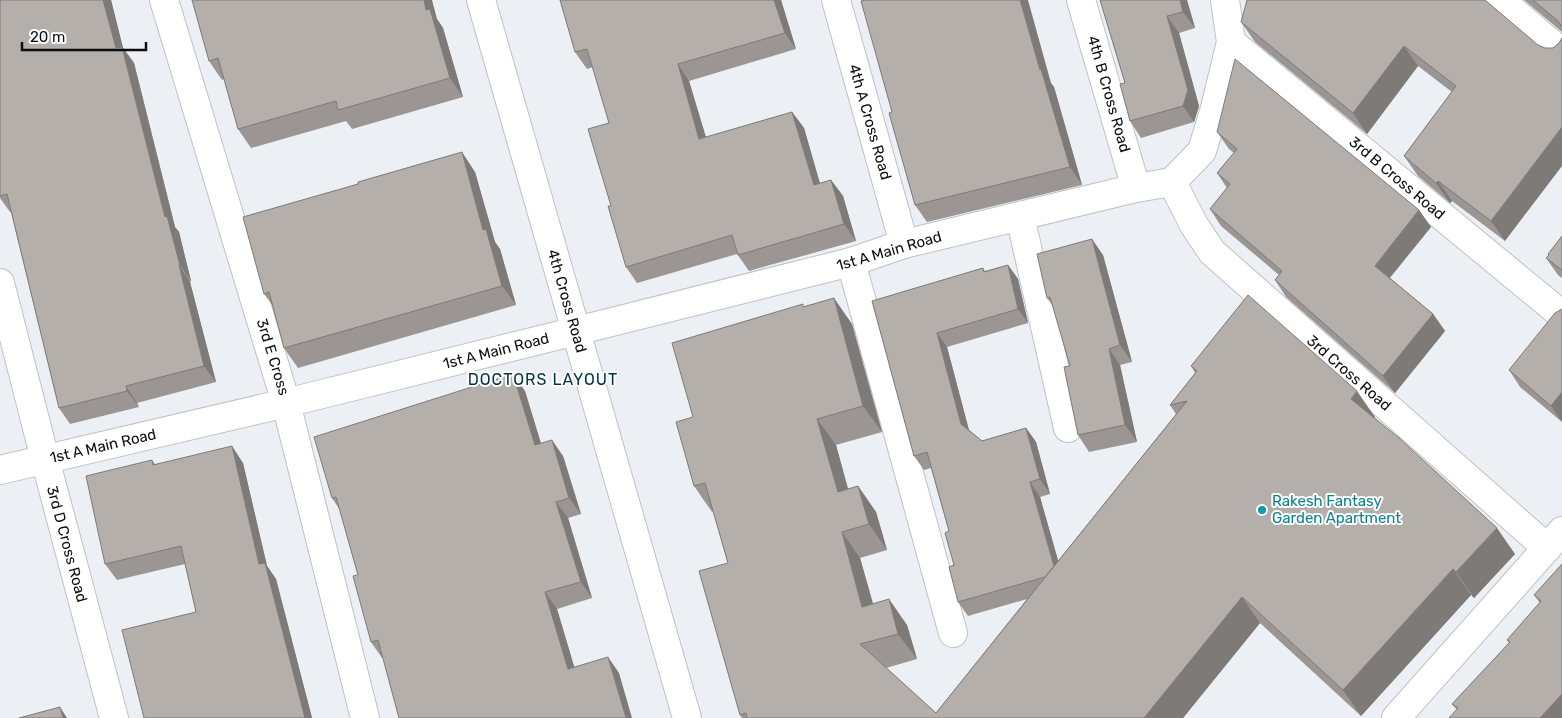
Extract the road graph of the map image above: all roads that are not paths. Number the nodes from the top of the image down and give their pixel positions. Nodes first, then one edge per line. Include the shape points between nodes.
1 (164, 0) edge
2 (481, 0) edge
3 (836, 0) edge
4 (1081, 0) edge
5 (1225, 0) edge
6 (1500, 0) edge
7 (1231, 42) junction
8 (1562, 53) edge
9 (1172, 182) junction
10 (1136, 188) junction
11 (1020, 216) junction
12 (904, 244) junction
13 (851, 262) junction
14 (0, 283) edge
15 (1562, 315) edge
16 (576, 331) junction
17 (286, 403) junction
18 (1068, 428) dead end
19 (45, 459) junction
20 (0, 470) edge
21 (1554, 539) edge
22 (953, 633) dead end
23 (114, 718) edge
24 (365, 718) edge
25 (687, 718) edge
26 (1396, 718) edge

1 - 17 street, 3rd E Cross
2 - 16 street, 4th Cross Road
3 - 12 street, 4th A Cross Road
4 - 10 street, 4th B Cross Road
5 - 7 street
6 - 8 street
7 - 9 street via 1202,151
7 - 15 street, 3rd B Cross Road
9 - 10 street, 1st A Main Road
9 - 21 street, 3rd Cross Road via 1212,252
10 - 11 street, 1st A Main Road
11 - 12 street, 1st A Main Road
11 - 18 street
12 - 13 street, 1st A Main Road
13 - 16 street, 1st A Main Road
13 - 22 street
14 - 19 street, 3rd D Cross Road
16 - 17 street, 1st A Main Road
16 - 25 street, 4th Cross Road
17 - 19 street, 1st A Main Road
17 - 24 street, 3rd E Cross
19 - 20 street, 1st A Main Road
19 - 23 street, 3rd D Cross Road
21 - 26 street, 3rd Cross Road

